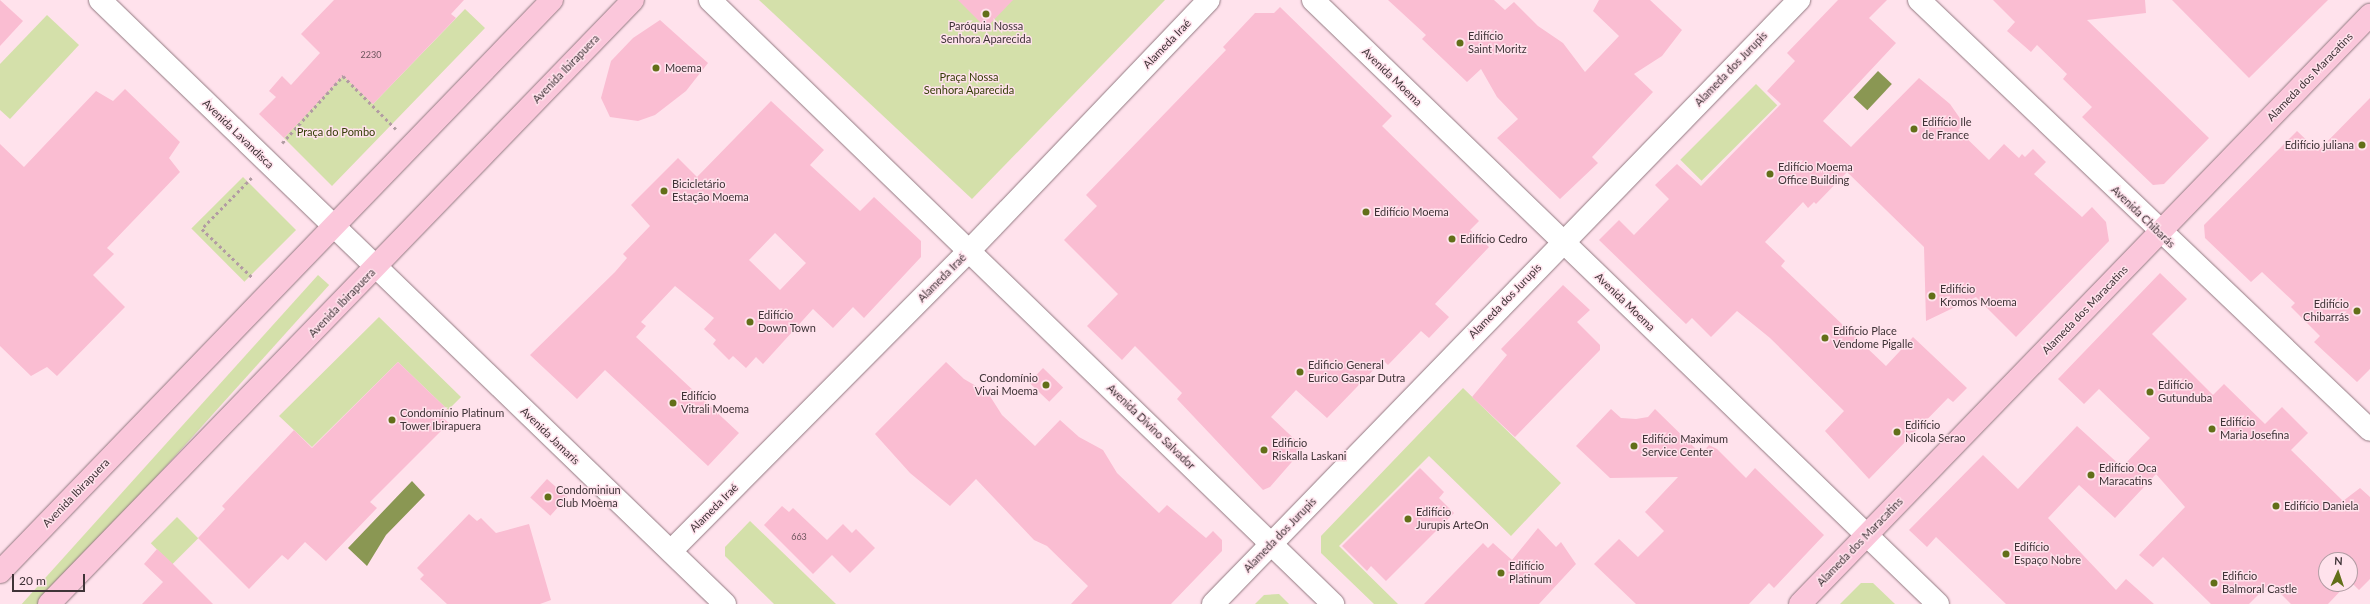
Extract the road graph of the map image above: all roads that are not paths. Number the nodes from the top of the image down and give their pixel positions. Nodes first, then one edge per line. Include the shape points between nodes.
1 (100, 0) edge
2 (552, 0) edge
3 (633, 0) edge
4 (710, 0) edge
5 (1209, 0) edge
6 (1313, 0) edge
7 (1799, 0) edge
8 (1919, 0) edge
9 (2370, 15) edge
10 (334, 227) junction
11 (2160, 232) junction
12 (1563, 242) junction
13 (969, 251) junction
14 (376, 268) junction
15 (2370, 430) edge
16 (1867, 536) junction
17 (1271, 544) junction
18 (670, 551) junction
19 (0, 572) edge
20 (49, 604) edge
21 (725, 604) edge
22 (1213, 604) edge
23 (1333, 604) edge
24 (1800, 604) edge
25 (1938, 604) edge

1 - 10 street, Avenida Lavandisca
2 - 10 main road, Avenida Ibirapuera
3 - 14 main road, Avenida Ibirapuera
4 - 13 street
5 - 13 street, Alameda Iraé
6 - 12 street, Avenida Moema
7 - 12 street, Alameda dos Jurupis
8 - 11 street, Avenida Chibarás
9 - 11 main road, Alameda dos Maracatins
10 - 14 street, Avenida Lavandisca
10 - 19 main road, Avenida Ibirapuera
11 - 15 street, Avenida Chibarás
11 - 16 main road, Alameda dos Maracatins
12 - 16 street, Avenida Moema
12 - 17 street, Alameda dos Jurupis
13 - 17 street, Avenida Divino Salvador
13 - 18 street, Alameda Iraé
14 - 18 street, Avenida Jamaris
14 - 20 main road, Avenida Ibirapuera
16 - 24 main road, Alameda dos Maracatins
16 - 25 street, Avenida Moema
17 - 22 street, Alameda dos Jurupis
17 - 23 street, Avenida Divino Salvador
18 - 21 street, Avenida Jamaris

